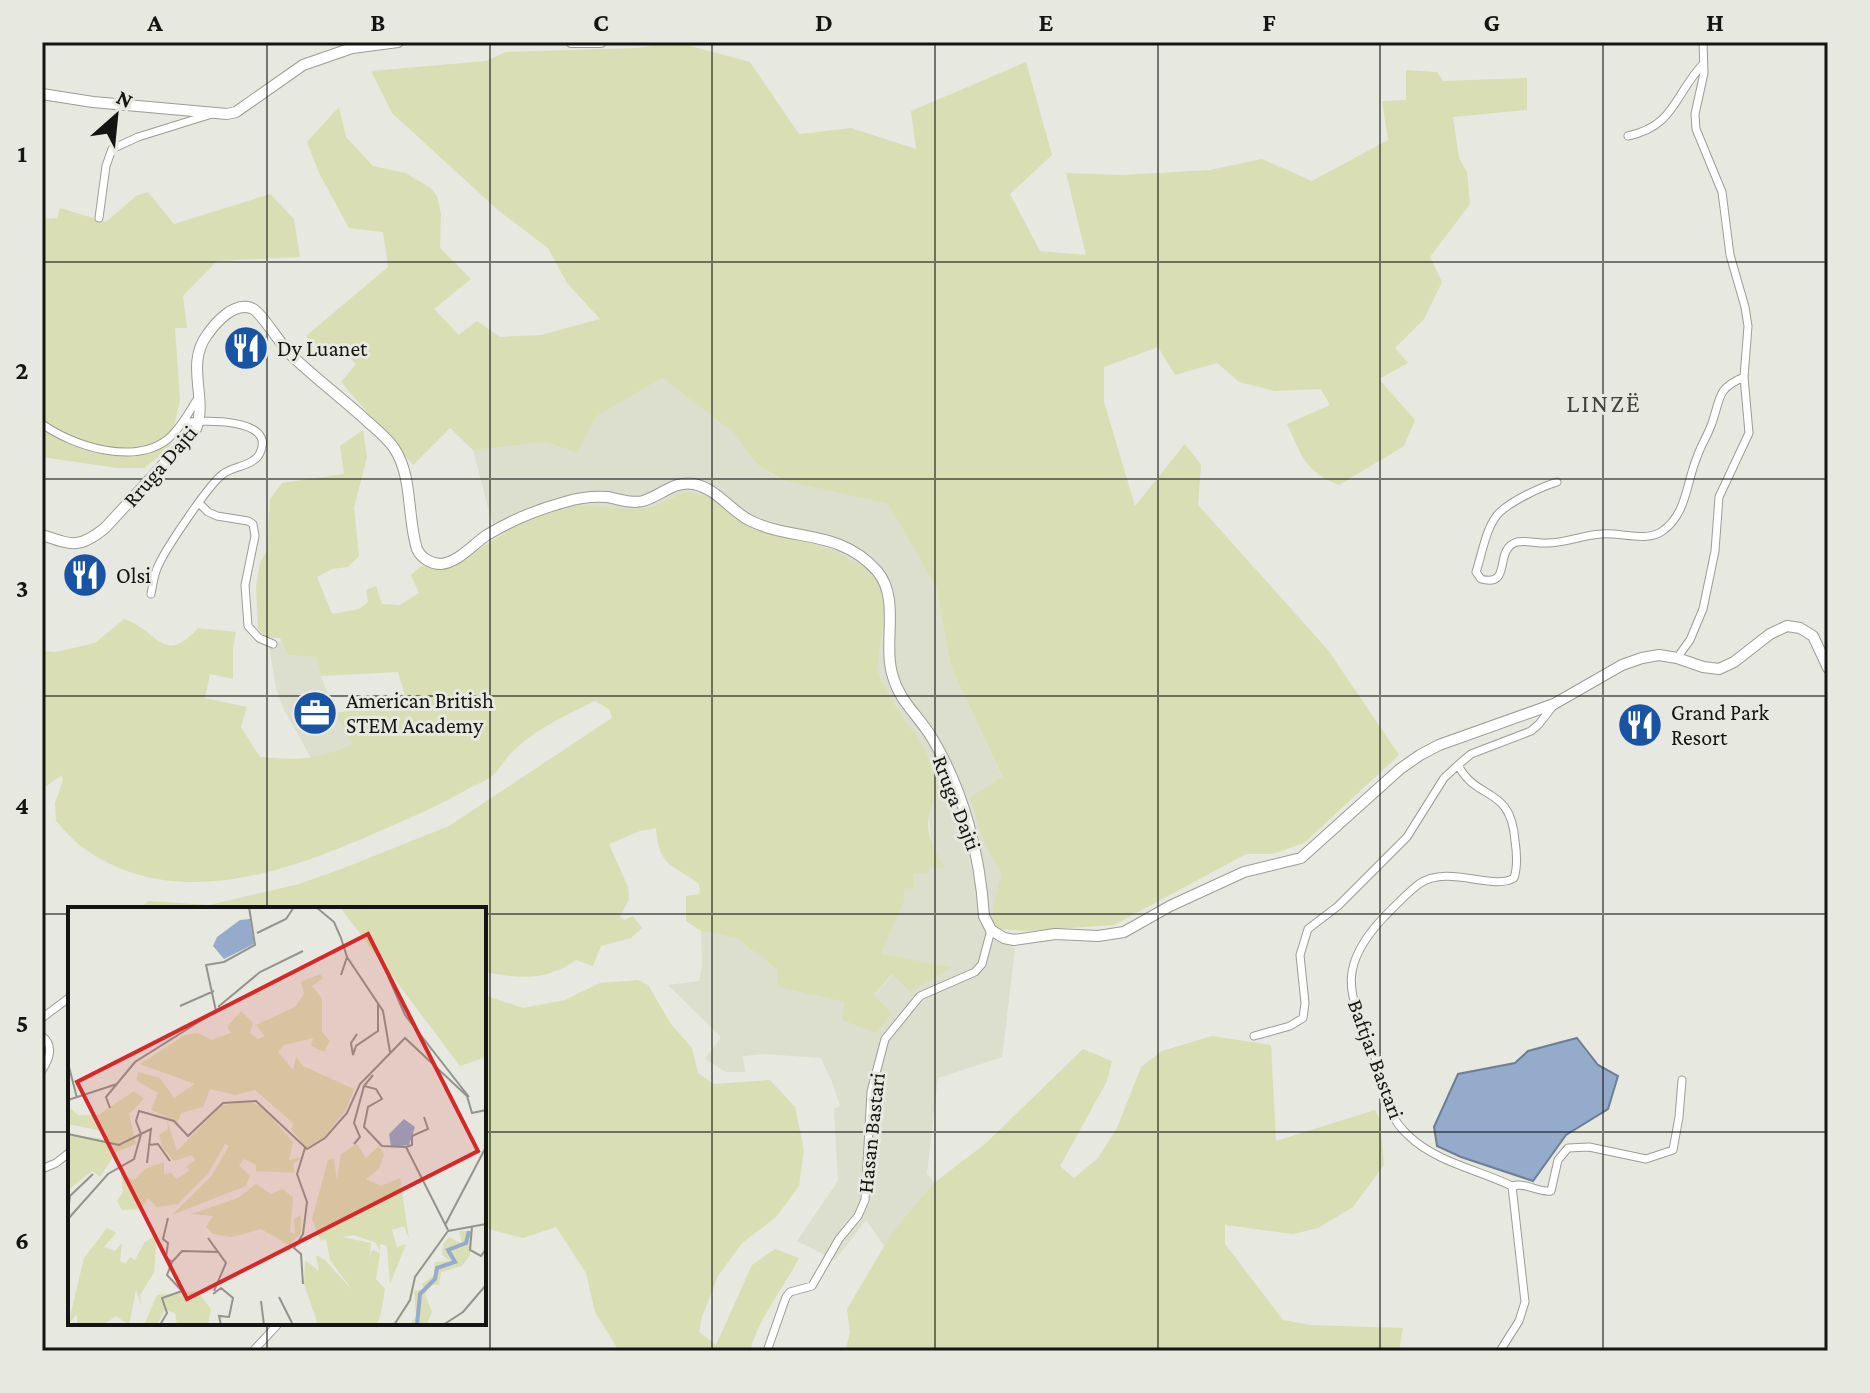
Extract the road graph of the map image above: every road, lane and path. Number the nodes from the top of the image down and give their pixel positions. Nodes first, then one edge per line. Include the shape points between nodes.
1 (398, 42) edge
2 (571, 42) edge
3 (601, 42) edge
4 (1703, 42) edge
5 (1703, 64) junction
6 (42, 94) edge
7 (214, 113) junction
8 (1628, 136) dead end
9 (99, 218) dead end
10 (1744, 377) junction
11 (199, 397) junction
12 (200, 420) junction
13 (183, 423) junction
14 (42, 424) edge
15 (1557, 482) dead end
16 (200, 504) junction
17 (42, 535) edge
18 (151, 594) dead end
19 (273, 644) dead end
20 (1677, 658) junction
21 (1828, 668) edge
22 (1554, 704) junction
23 (1458, 765) junction
24 (991, 930) junction
25 (68, 998) edge
26 (42, 1018) edge
27 (42, 1036) edge
28 (1254, 1036) dead end
29 (42, 1070) edge
30 (1682, 1080) dead end
31 (68, 1154) edge
32 (42, 1169) edge
33 (1512, 1186) junction
34 (277, 1325) edge
35 (253, 1351) edge
36 (767, 1351) edge
37 (1500, 1351) edge

1 - 7 main road via 318,59 281,78 236,112
2 - 3 main road
4 - 5 street
5 - 8 street via 1659,124
5 - 10 street via 1696,129 1722,192 1730,255 1745,307
6 - 7 main road
7 - 9 street via 112,149
10 - 15 street via 1724,388 1717,400 1672,524 1648,536 1604,533 1547,543 1518,541 1504,555 1498,578 1481,579 1476,572 1499,513
10 - 20 street via 1749,433 1719,497 1703,609
11 - 12 main road, Rruga Dajti
11 - 13 street
11 - 24 main road, Rruga Dajti via 195,365 207,335 232,311 255,309 292,356 394,448 403,468 417,549 437,564 507,525 564,502 593,496 642,502 673,486 690,484 707,489 751,521 819,536 866,561 887,588 888,655 900,697 931,737 963,805
12 - 13 street
12 - 16 street via 247,425 261,447 253,461 222,474
12 - 17 main road, Rruga Dajti via 91,540 72,544
13 - 14 street via 146,451 121,452 86,445
16 - 18 street via 158,564
16 - 19 street via 208,512 253,524 245,585 248,626
20 - 21 main road via 1719,669 1787,626 1813,636
20 - 22 main road via 1659,655 1622,665
22 - 23 street via 1531,731 1471,754
22 - 24 main road via 1420,755 1301,858 1244,872 1124,932 1014,940
23 - 28 street via 1407,837 1308,929 1300,955 1303,1018
23 - 33 street, Baftjar Bastari via 1463,776 1510,812 1517,860 1514,878 1504,882 1446,876 1420,883 1360,945 1351,985 1393,1121 1425,1149
24 - 36 street, Hasan Bastari via 975,972 920,996 885,1039 871,1092 862,1210 812,1286 786,1297
25 - 26 street
27 - 29 street via 50,1051
30 - 33 street via 1670,1152 1646,1159 1574,1147 1561,1154 1551,1191
31 - 32 street
33 - 37 street via 1525,1302
34 - 35 street

